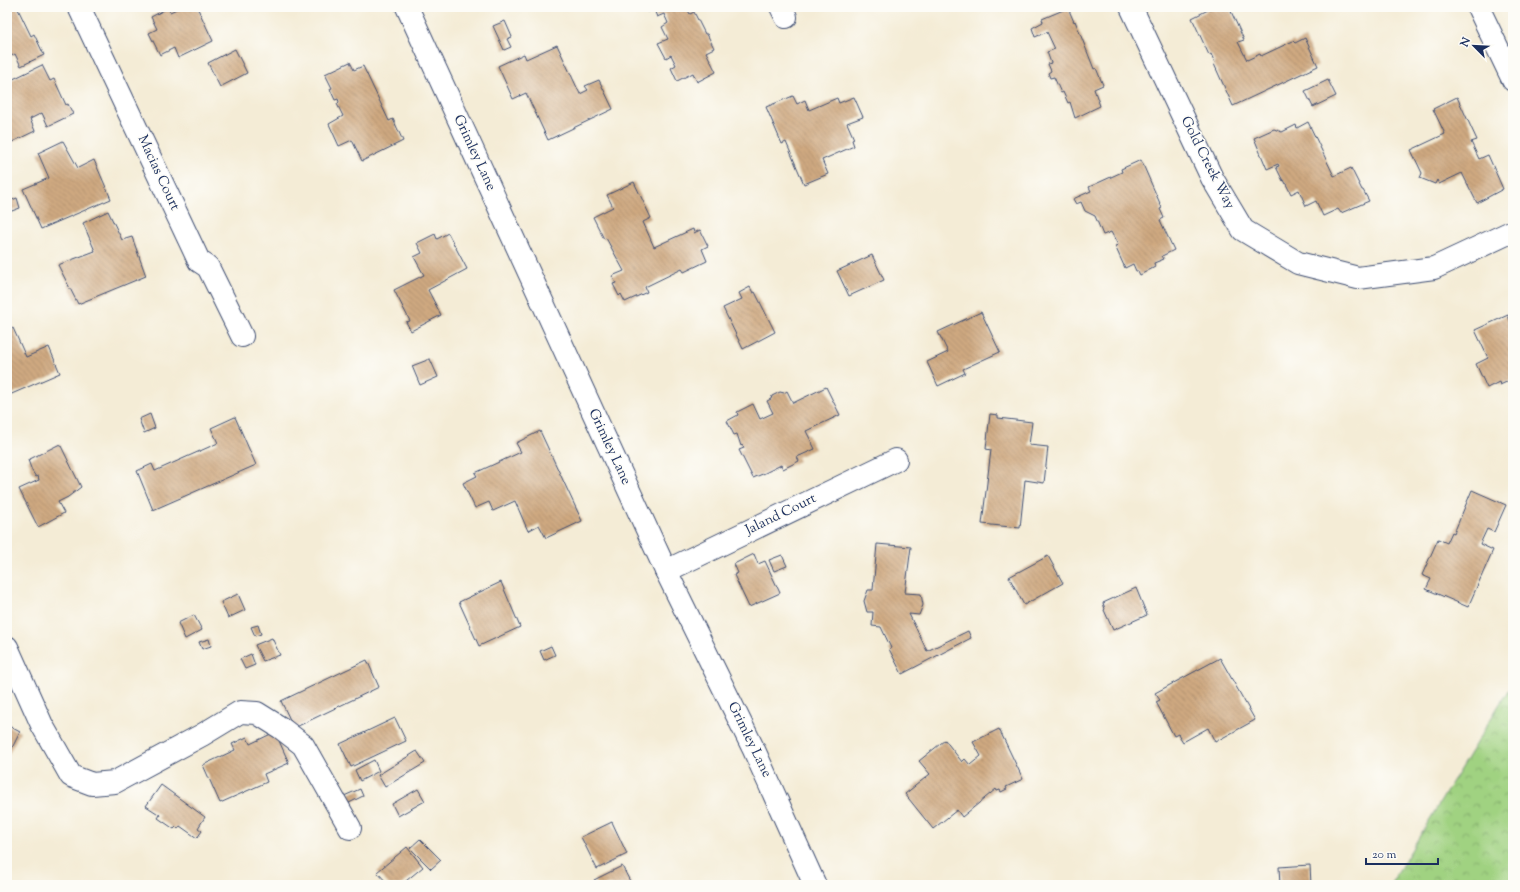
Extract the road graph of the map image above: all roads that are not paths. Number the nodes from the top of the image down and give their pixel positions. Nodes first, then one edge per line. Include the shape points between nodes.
1 (79, 7) edge
2 (407, 7) edge
3 (1131, 7) edge
4 (1478, 7) edge
5 (1513, 80) edge
6 (1513, 231) edge
7 (242, 336) dead end
8 (896, 460) dead end
9 (666, 571) junction
10 (7, 647) edge
11 (350, 828) dead end
12 (815, 885) edge

1 - 7 street, Macias Court via 199,261 208,267
2 - 9 street, Grimley Lane
3 - 6 street, Gold Creek Way via 1212,178 1243,230 1298,263 1358,278 1434,268
4 - 5 street
8 - 9 street, Jaland Court
9 - 12 street, Grimley Lane via 754,750
10 - 11 street via 42,725 71,776 92,784 115,782 240,712 257,713 303,745

